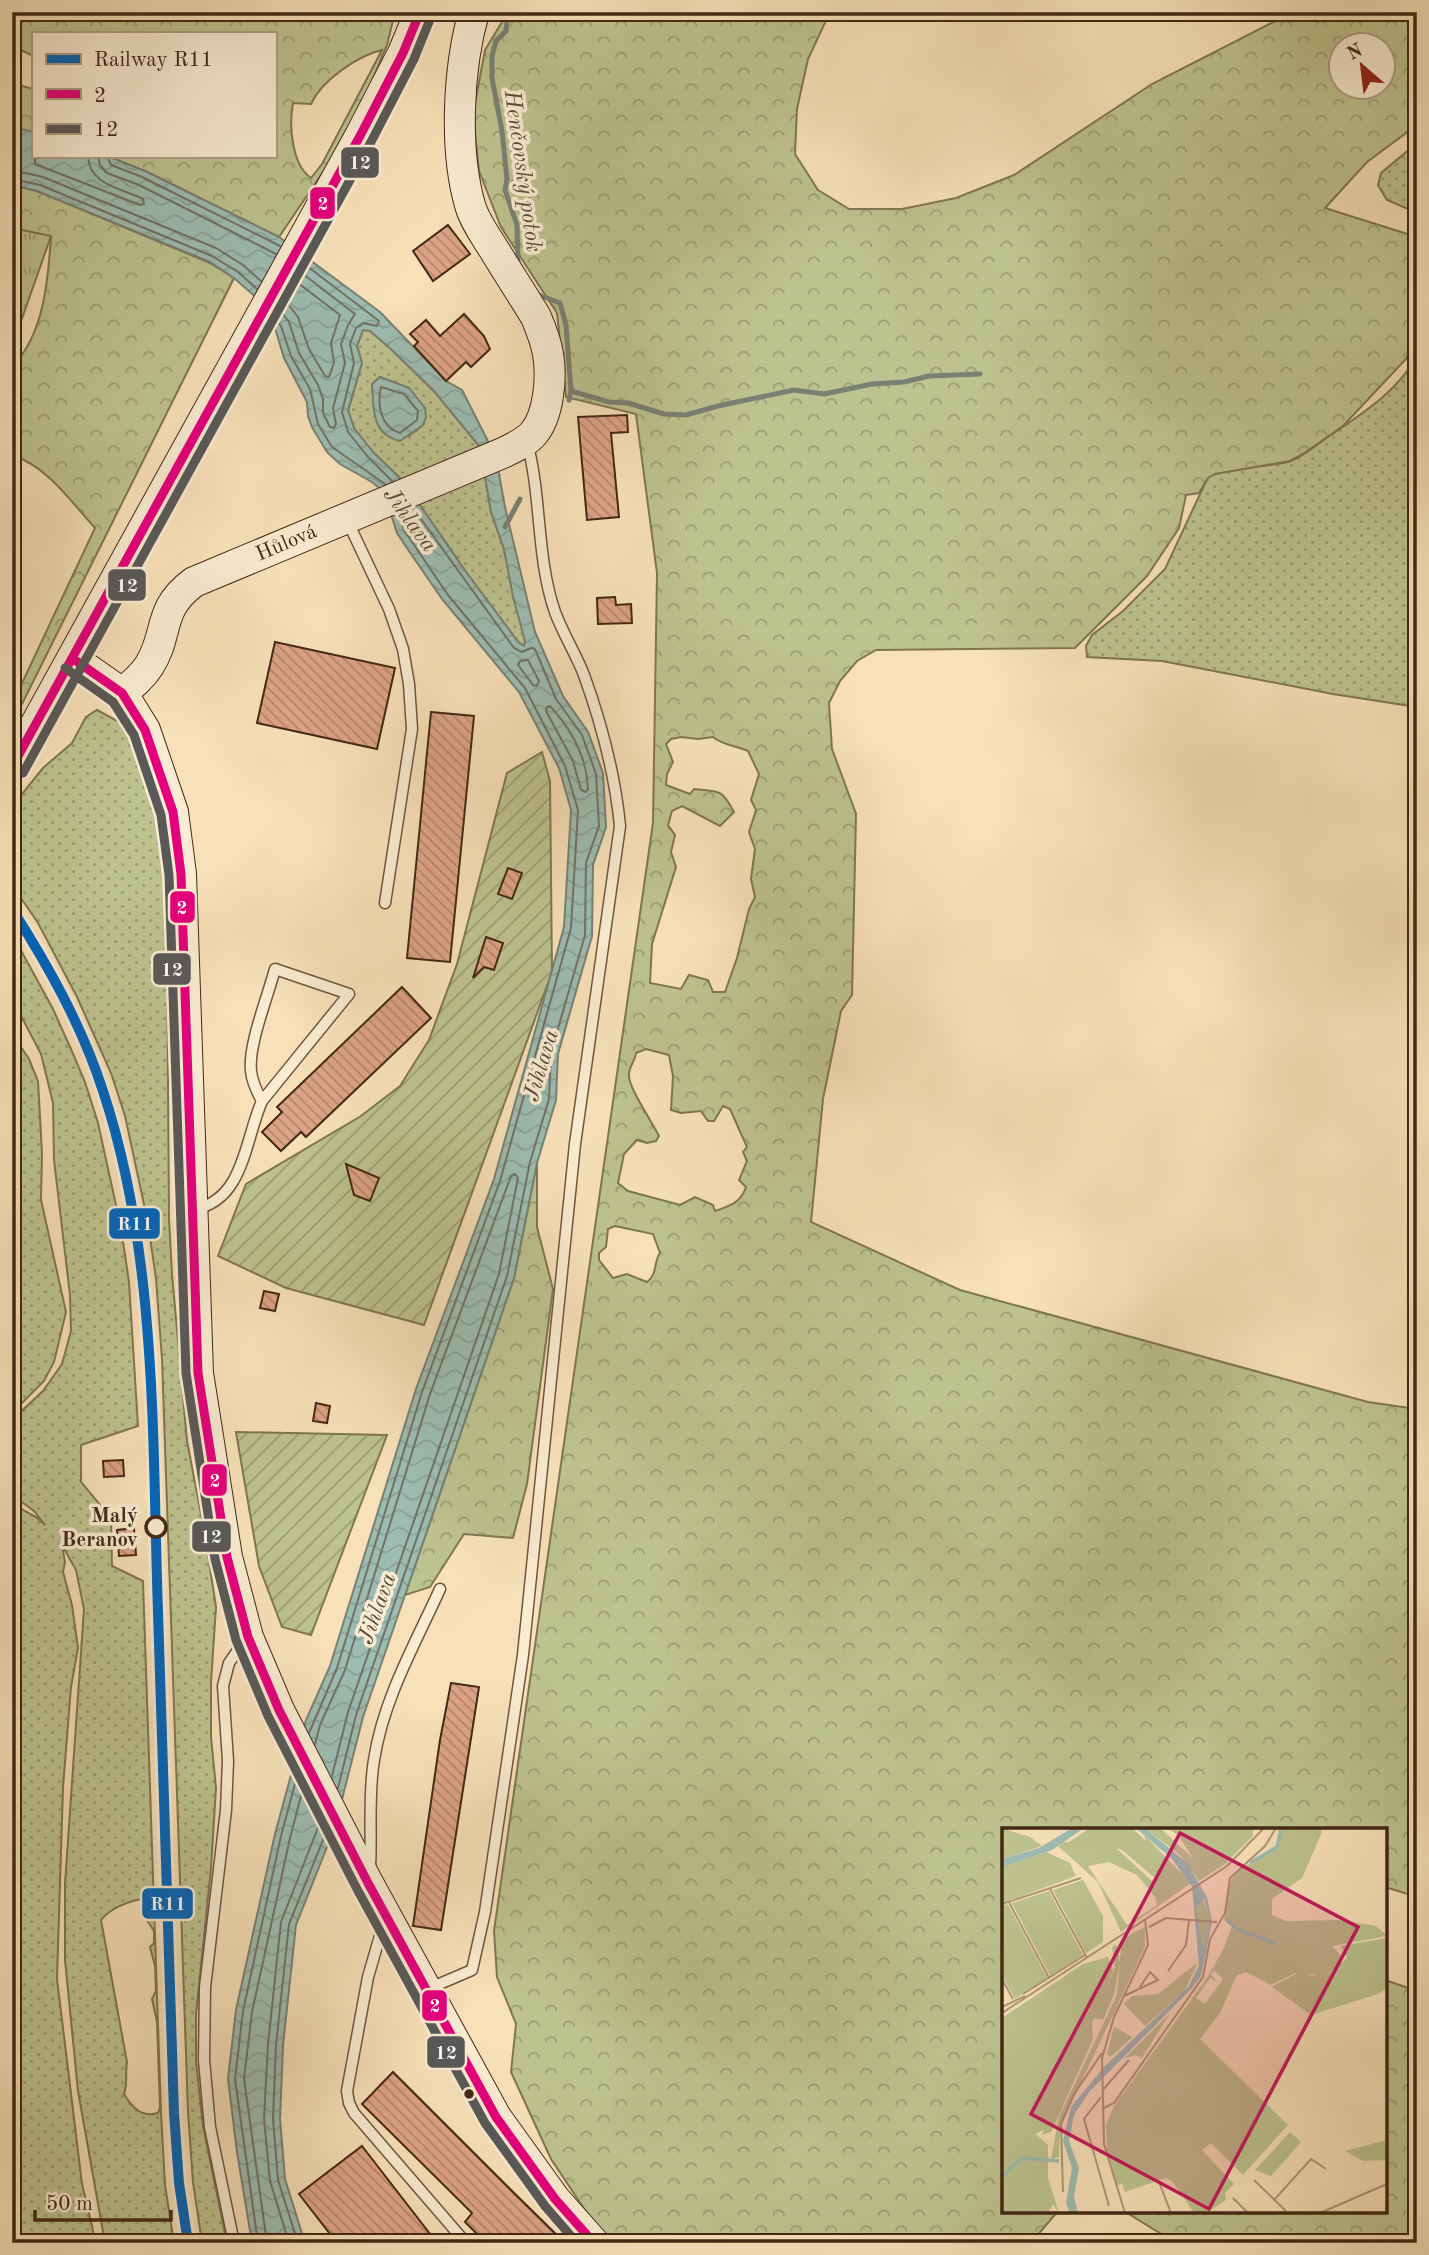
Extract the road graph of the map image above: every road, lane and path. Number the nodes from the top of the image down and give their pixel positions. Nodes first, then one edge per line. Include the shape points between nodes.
1 (420, 12) edge
2 (474, 12) edge
3 (516, 446) junction
4 (359, 513) junction
5 (72, 657) junction
6 (122, 693) junction
7 (12, 767) edge
8 (385, 903) dead end
9 (262, 1101) junction
10 (194, 1209) junction
11 (439, 1589) dead end
12 (248, 1637) junction
13 (368, 1883) junction
14 (386, 1916) junction
15 (428, 1989) junction
16 (234, 2243) edge
17 (466, 2243) edge
18 (594, 2243) edge

1 - 5 street via 403,53 312,223
2 - 3 street via 461,87 462,149 470,207 536,317 549,355 541,421
3 - 4 street, Hůlová
3 - 15 lane via 534,470 544,564 555,612 583,673 607,744 620,826 575,1144 523,1655 485,1912 472,1970
4 - 6 street, Hůlová via 194,582 179,593 149,667
4 - 8 lane via 403,649 409,684 412,729
5 - 6 street
5 - 7 street
6 - 10 street via 145,730 173,812 181,874
9 - 9 lane via 271,1091 349,994 275,969 250,1069
9 - 10 lane via 239,1172 227,1193
10 - 12 street via 198,1373 228,1557
11 - 13 lane via 392,1694 379,1737 373,1762
12 - 13 street via 279,1710
12 - 16 lane via 229,1663 223,1686 226,1810 205,1986 204,2060 210,2127
13 - 14 street
14 - 15 street
14 - 17 lane via 357,2031 349,2103
15 - 18 street via 496,2117 555,2199

